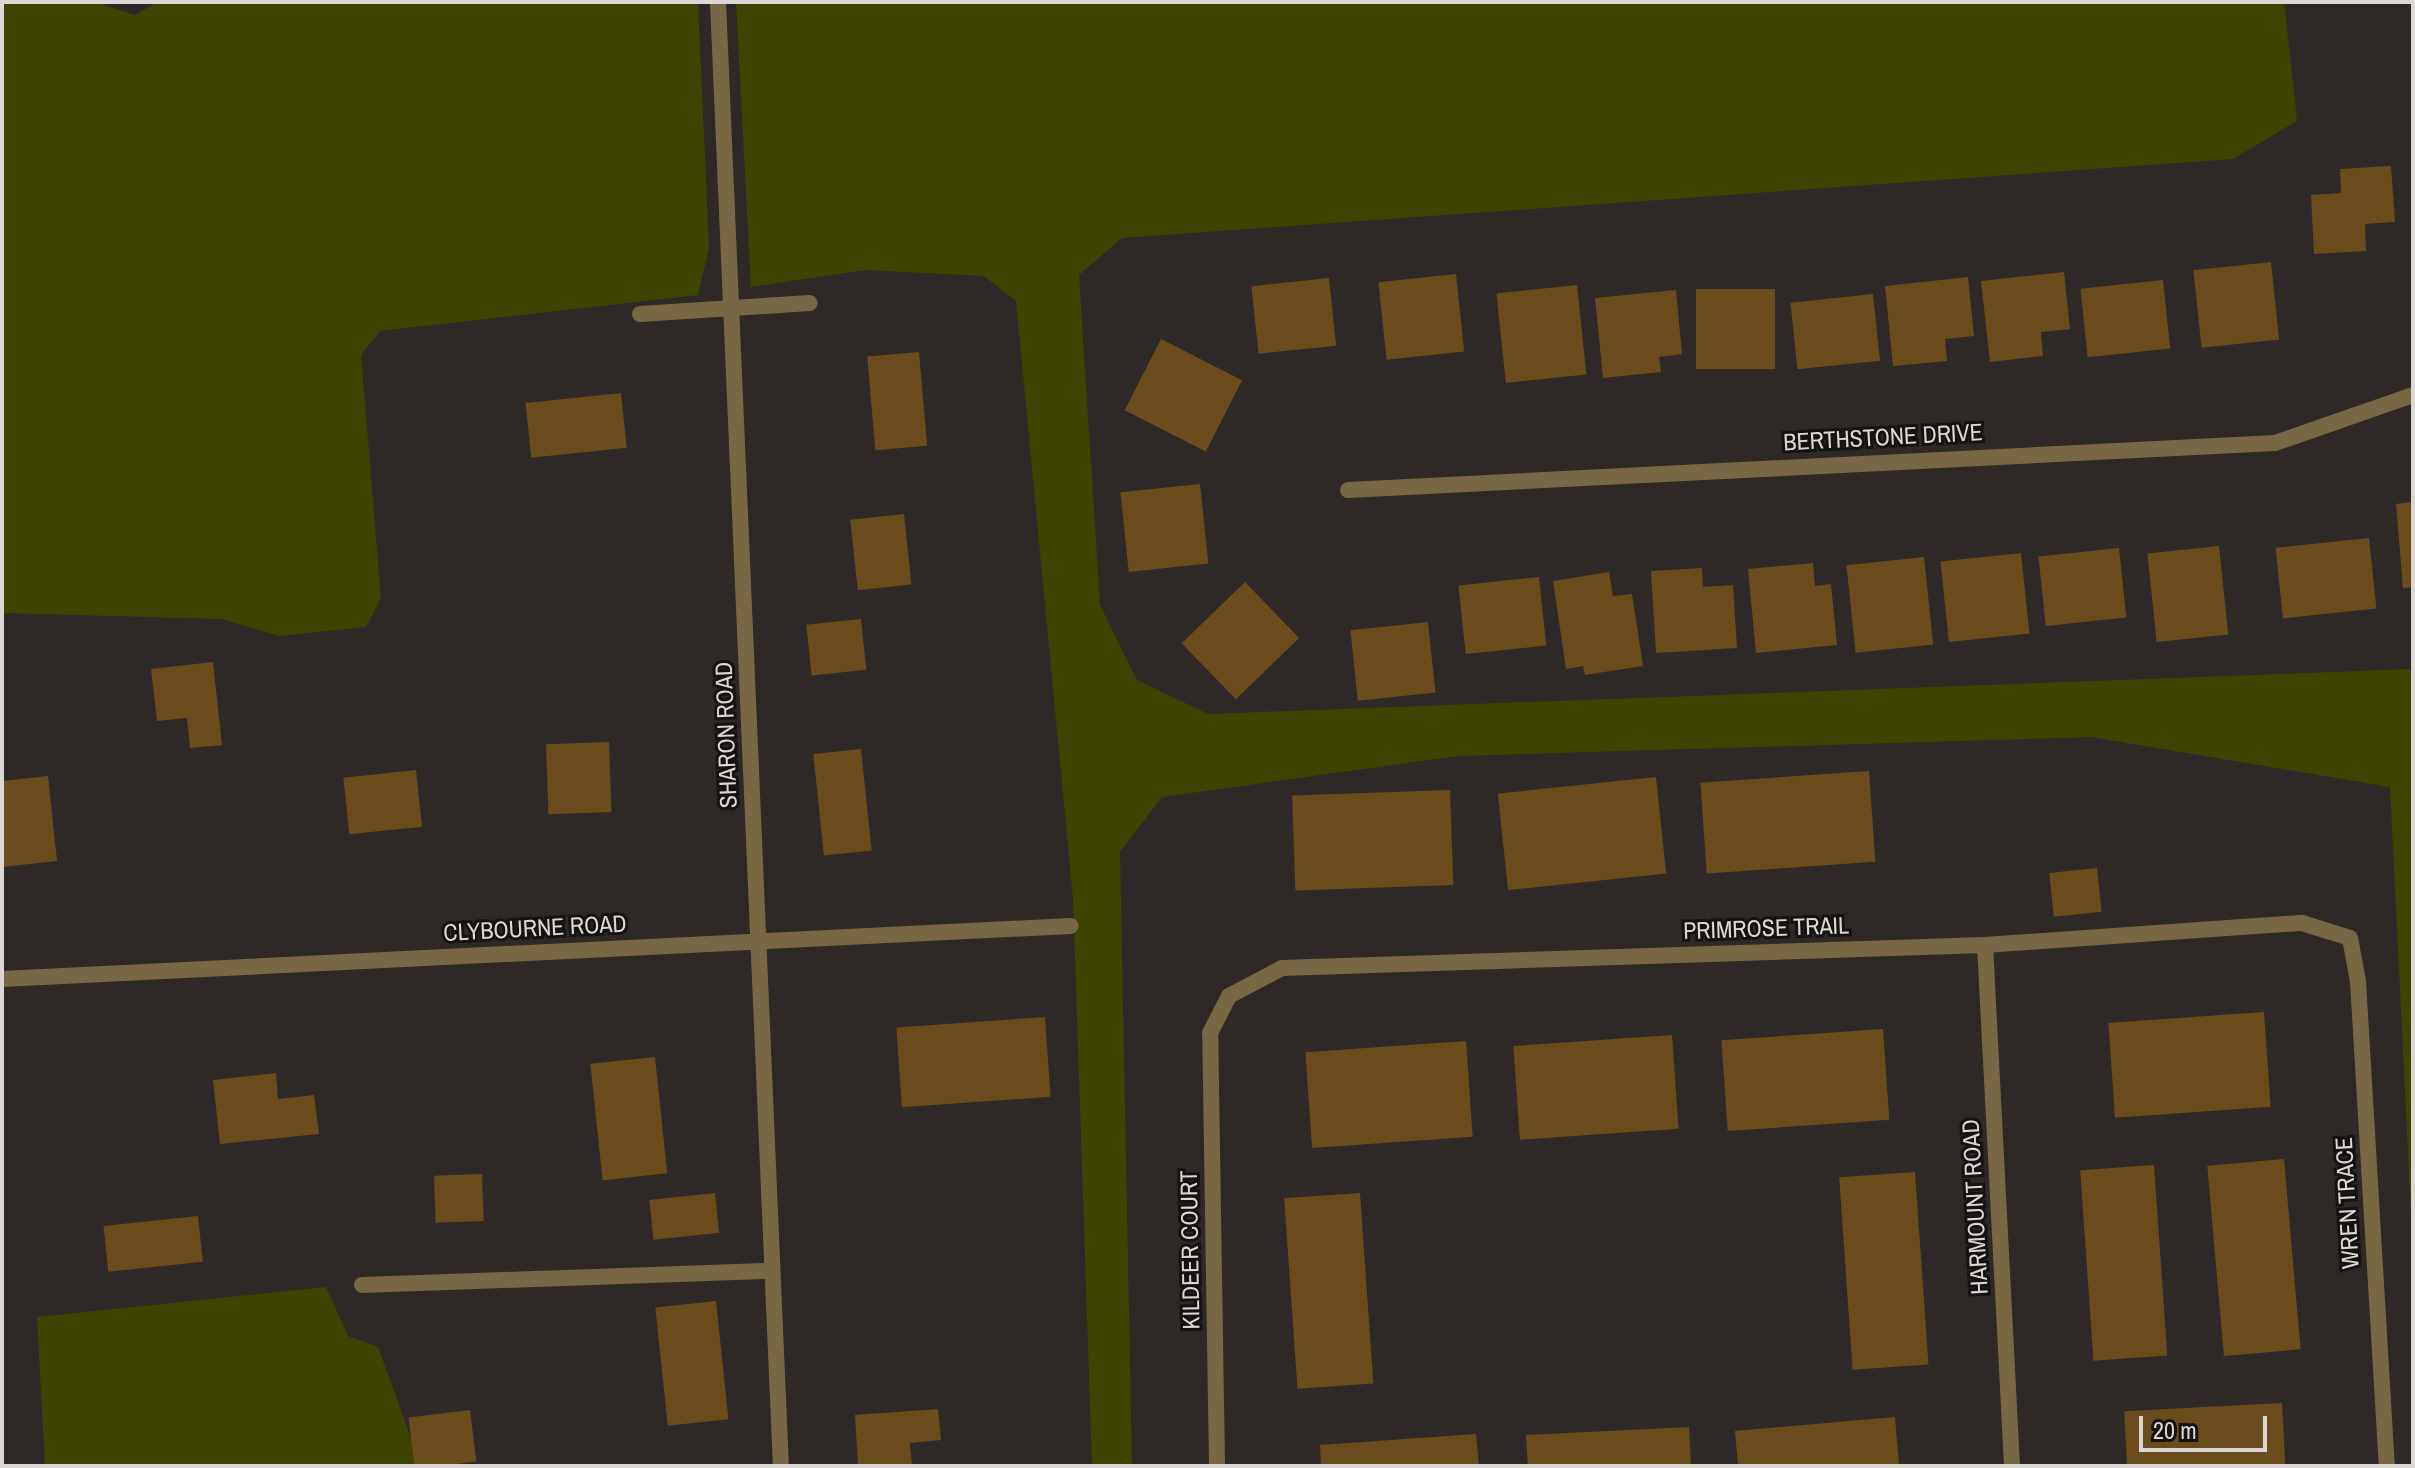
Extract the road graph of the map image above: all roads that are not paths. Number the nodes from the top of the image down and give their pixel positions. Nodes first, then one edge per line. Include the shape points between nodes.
1 (718, 2) edge
2 (810, 303) dead end
3 (733, 308) junction
4 (640, 314) dead end
5 (2413, 395) edge
6 (1348, 490) dead end
7 (1071, 926) dead end
8 (2350, 938) joint
9 (759, 941) junction
10 (1985, 945) junction
11 (2, 979) edge
12 (1210, 1033) joint
13 (771, 1271) junction
14 (362, 1285) dead end
15 (781, 1466) edge
16 (1217, 1466) edge
17 (2012, 1466) edge
18 (2387, 1466) edge

1 - 3 street, SHARON ROAD
2 - 3 street
3 - 4 street
3 - 9 street, SHARON ROAD
5 - 6 street, BERTHSTONE DRIVE via 2275,443
7 - 9 street, CLYBOURNE ROAD
8 - 10 street, PRIMROSE TRAIL via 2302,923
8 - 18 street, WREN TRACE
9 - 11 street, CLYBOURNE ROAD
9 - 13 street, SHARON ROAD
10 - 12 street, PRIMROSE TRAIL via 1282,968 1229,996
10 - 17 street, HARMOUNT ROAD
12 - 16 street, KILDEER COURT
13 - 14 street
13 - 15 street, SHARON ROAD

